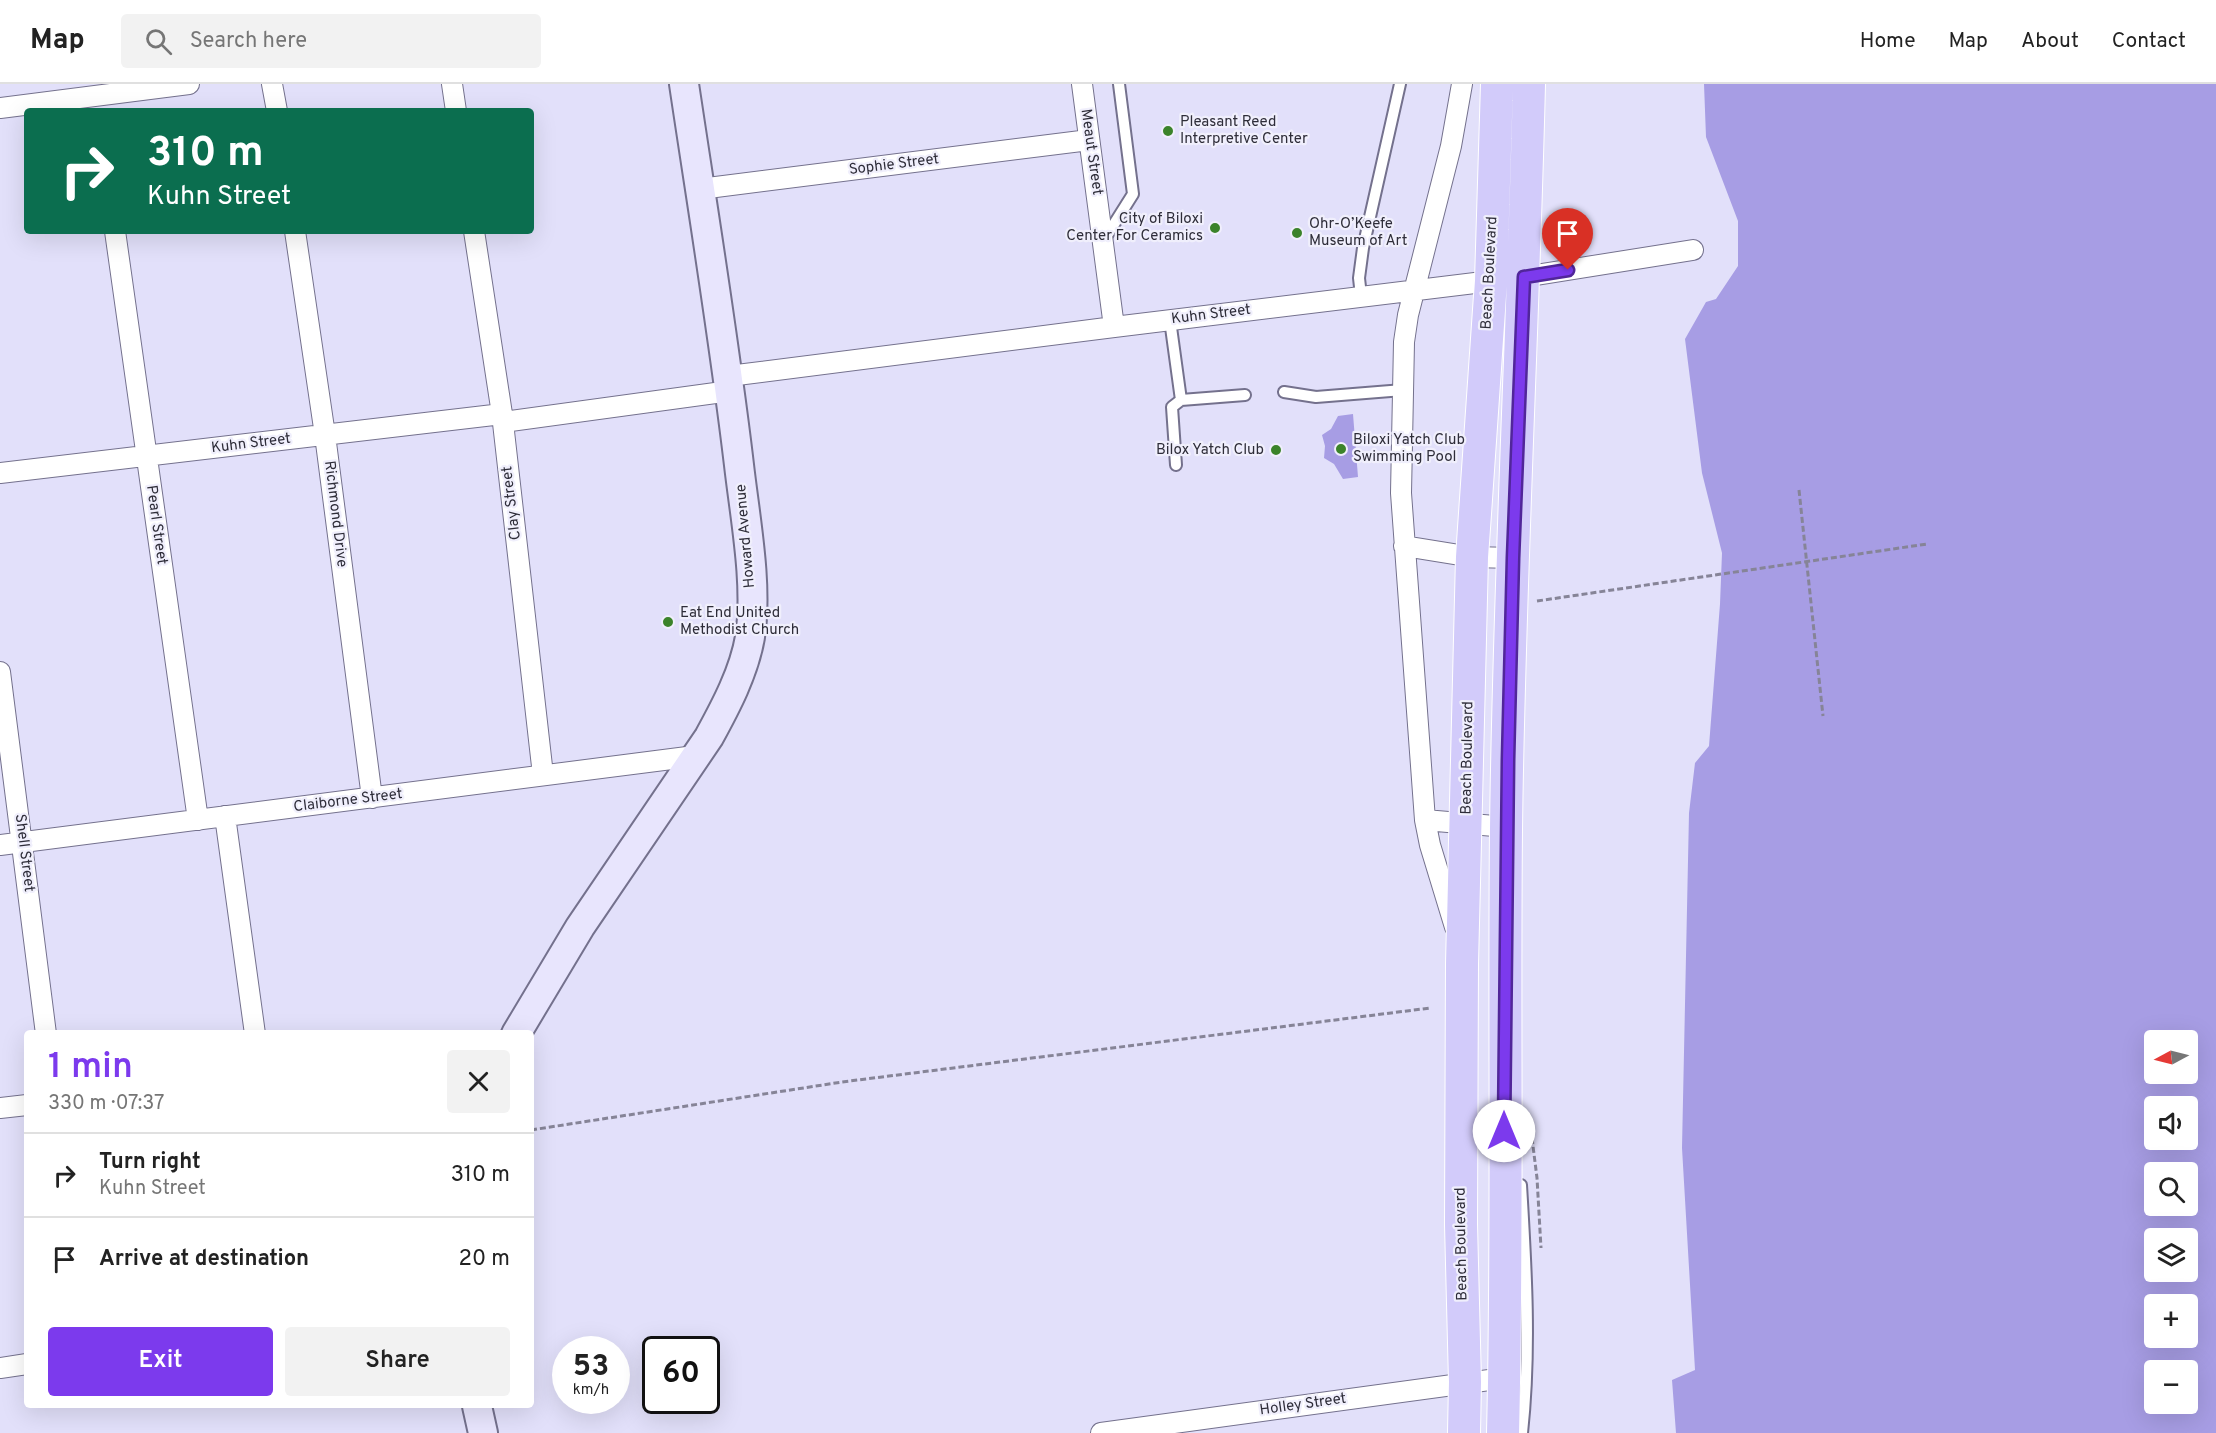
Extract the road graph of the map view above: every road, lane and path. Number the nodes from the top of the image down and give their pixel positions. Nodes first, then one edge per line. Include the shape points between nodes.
1 (189, 84) edge
2 (273, 84) edge
3 (452, 84) edge
4 (684, 84) edge
5 (1082, 84) edge
6 (1119, 84) edge
7 (1400, 84) edge
8 (1462, 84) edge
9 (1497, 84) edge
10 (1529, 84) edge
11 (98, 103) edge
12 (0, 108) edge
13 (277, 108) edge
14 (456, 108) edge
15 (1089, 140) junction
16 (700, 189) junction
17 (115, 234) edge
18 (294, 234) edge
19 (474, 234) edge
20 (1103, 242) junction
21 (1693, 250) dead end
22 (1524, 277) junction
23 (1491, 282) junction
24 (1414, 290) junction
25 (1361, 296) junction
26 (1170, 320) junction
27 (1114, 327) junction
28 (730, 384) junction
29 (1403, 390) junction
30 (1284, 392) dead end
31 (1245, 395) dead end
32 (1180, 400) junction
33 (502, 418) junction
34 (325, 435) junction
35 (146, 456) junction
36 (1176, 465) dead end
37 (0, 473) edge
38 (1799, 490) dead end
39 (1927, 544) dead end
40 (1404, 546) junction
41 (1472, 557) junction
42 (1513, 558) junction
43 (1808, 561) junction
44 (1533, 601) dead end
45 (0, 672) edge
46 (1823, 716) dead end
47 (695, 756) junction
48 (543, 776) junction
49 (372, 798) junction
50 (225, 816) junction
51 (198, 820) junction
52 (1425, 820) junction
53 (1466, 824) junction
54 (1506, 827) junction
55 (23, 842) junction
56 (0, 845) edge
57 (1462, 964) junction
58 (1430, 1008) dead end
59 (46, 1030) edge
60 (254, 1030) edge
61 (518, 1030) edge
62 (24, 1105) edge
63 (0, 1108) edge
64 (1504, 1109) junction
65 (534, 1130) edge
66 (1532, 1137) dead end
67 (1540, 1256) dead end
68 (24, 1364) edge
69 (0, 1368) edge
70 (1504, 1378) junction
71 (1465, 1382) junction
72 (477, 1408) edge
73 (483, 1433) edge
74 (1101, 1433) edge
75 (1464, 1433) edge
76 (1503, 1433) edge
77 (1522, 1433) edge

1 - 11 street
2 - 13 street
3 - 14 street
4 - 16 main road, Howard Avenue
5 - 15 street, Meaut Street
6 - 20 lane via 1133,194
7 - 25 lane via 1363,248
8 - 24 street via 1451,146
9 - 23 main road, Beach Boulevard
10 - 22 main road
11 - 12 street
15 - 16 street, Sophie Street
15 - 20 street, Meaut Street
16 - 28 main road, Howard Avenue
17 - 35 street, Pearl Street
18 - 34 street, Richmond Drive
19 - 33 street, Clay Street
20 - 27 street, Meaut Street
21 - 22 street, Kuhn Street
22 - 23 street, Kuhn Street
22 - 42 main road
23 - 24 street, Kuhn Street
23 - 41 main road, Beach Boulevard
24 - 25 street, Kuhn Street
24 - 29 street via 1404,342
25 - 26 street, Kuhn Street
26 - 27 street, Kuhn Street
26 - 32 lane
27 - 28 street, Kuhn Street
28 - 33 street, Kuhn Street
28 - 47 main road, Howard Avenue via 752,585 750,637 727,705
29 - 30 lane via 1316,397
29 - 40 street
31 - 32 lane
32 - 36 lane via 1172,407
33 - 34 street, Kuhn Street
33 - 48 street, Clay Street
34 - 35 street, Kuhn Street
34 - 49 street, Richmond Drive
35 - 37 street, Kuhn Street
35 - 51 street, Pearl Street
38 - 43 path
39 - 43 path
40 - 41 street
40 - 52 street
41 - 42 street
41 - 53 main road, Beach Boulevard
42 - 54 main road
43 - 44 path
43 - 46 path
45 - 55 street, Shell Street
47 - 48 street, Claiborne Street
47 - 61 main road, Howard Avenue via 580,927
48 - 49 street, Claiborne Street
49 - 50 street, Claiborne Street
50 - 51 street, Claiborne Street
50 - 60 street
51 - 55 street, Claiborne Street
52 - 53 street
52 - 57 street
53 - 54 street
53 - 57 main road, Beach Boulevard
54 - 64 main road
55 - 56 street, Claiborne Street
55 - 59 street, Shell Street
57 - 71 main road, Beach Boulevard
58 - 65 path via 842,1082
62 - 63 street
64 - 70 main road
64 - 77 lane via 1518,1169 1526,1329
66 - 67 path
68 - 69 street
70 - 71 street, Holley Street
70 - 76 main road
71 - 74 street, Holley Street
71 - 75 main road, Beach Boulevard
72 - 73 main road

